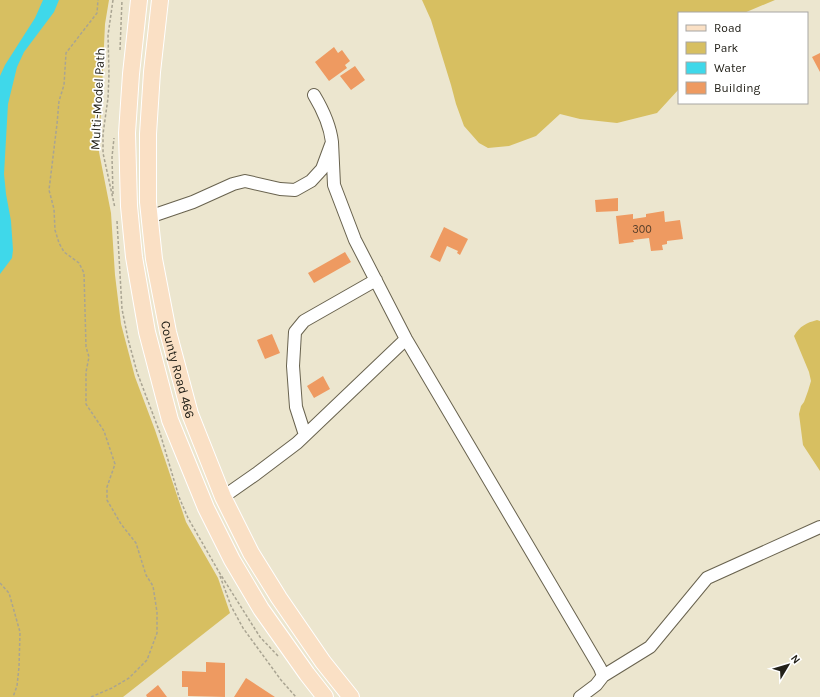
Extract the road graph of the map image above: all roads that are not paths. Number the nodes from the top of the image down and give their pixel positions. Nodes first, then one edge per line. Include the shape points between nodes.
1 (139, 0) edge
2 (160, 0) edge
3 (314, 96) dead end
4 (332, 142) junction
5 (149, 217) junction
6 (376, 280) junction
7 (406, 339) junction
8 (305, 435) junction
9 (195, 482) junction
10 (223, 497) junction
11 (820, 528) edge
12 (603, 676) junction
13 (325, 697) edge
14 (351, 697) edge
15 (580, 697) edge

1 - 9 main road, County Road 466 via 128,133 129,206 134,257 147,332 170,420
2 - 5 main road, County Road 466 via 148,134
3 - 4 lane via 331,130
4 - 5 lane via 322,169 311,182 295,190 245,181
4 - 6 lane via 334,185 355,240
5 - 10 main road, County Road 466 via 168,332 188,407
6 - 7 lane
6 - 8 lane via 304,321 295,332 293,366 296,407
7 - 8 lane
7 - 12 lane
8 - 10 lane
9 - 10 main road via 206,495 215,499
9 - 13 main road, County Road 466 via 232,560 261,609
10 - 14 main road, County Road 466 via 251,553 279,598 323,662
11 - 12 lane via 707,578 650,648
12 - 15 lane

